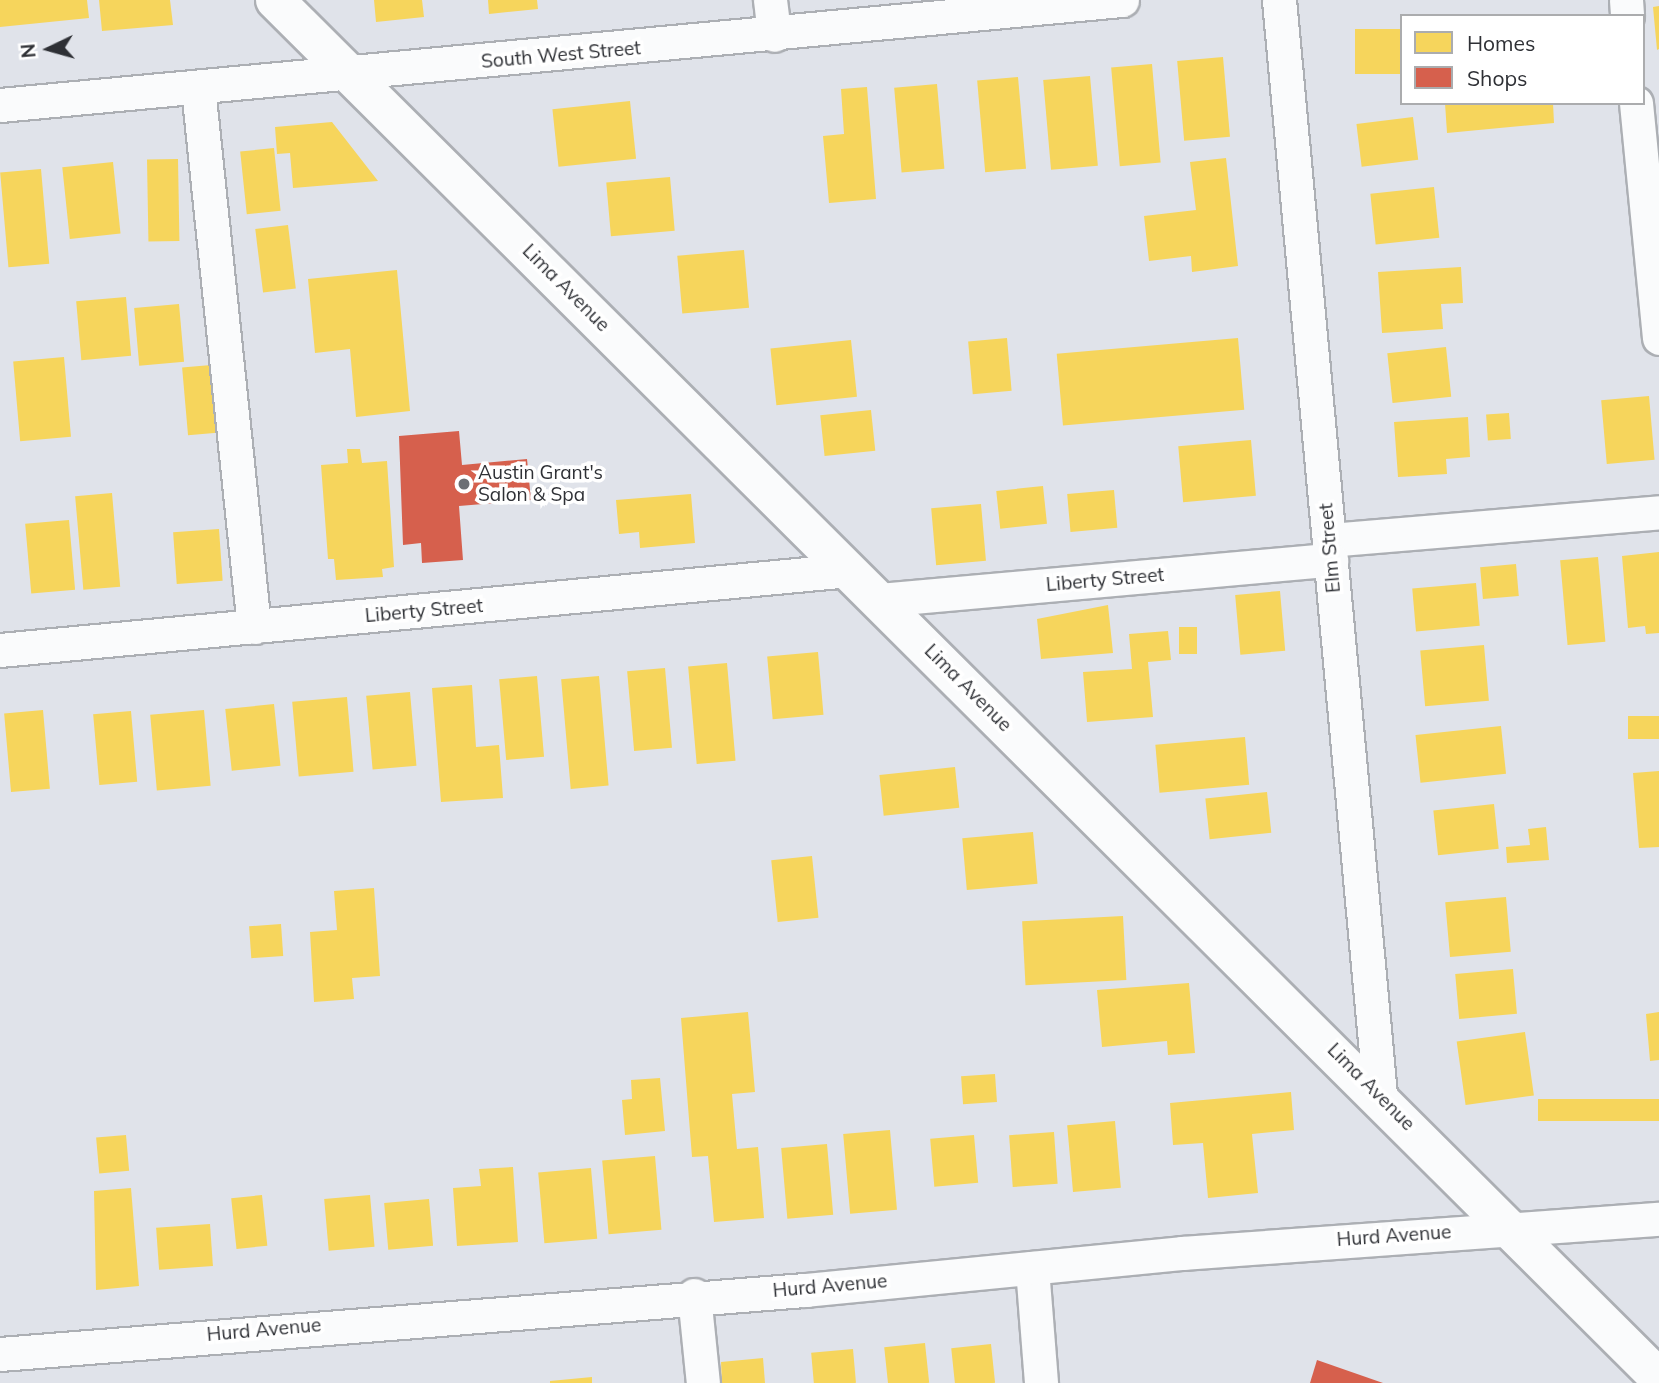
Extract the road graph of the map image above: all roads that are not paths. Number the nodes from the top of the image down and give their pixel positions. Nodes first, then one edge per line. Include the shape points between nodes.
1 (275, 0) edge
2 (771, 0) edge
3 (1122, 0) edge
4 (1279, 0) edge
5 (774, 34) junction
6 (350, 74) junction
7 (198, 88) junction
8 (0, 105) edge
9 (1636, 105) edge
10 (1659, 338) edge
11 (1659, 512) edge
12 (1330, 550) junction
13 (849, 570) junction
14 (879, 600) junction
15 (254, 627) junction
16 (0, 650) edge
17 (1380, 1096) junction
18 (1659, 1219) edge
19 (1511, 1227) junction
20 (1032, 1268) junction
21 (694, 1295) junction
22 (0, 1354) edge
23 (1659, 1378) edge
24 (703, 1383) edge
25 (1041, 1383) edge

1 - 6 main road, Lima Avenue
2 - 5 street
3 - 5 street, South West Street
4 - 12 street, Elm Street
5 - 6 street, South West Street
6 - 7 street, South West Street
6 - 13 main road, Lima Avenue
7 - 8 street, South West Street
7 - 15 street
9 - 10 street
11 - 12 street, Liberty Street
12 - 14 street, Liberty Street
12 - 17 street, Elm Street
13 - 14 main road, Lima Avenue
13 - 15 street, Liberty Street
14 - 17 main road, Lima Avenue
15 - 16 street, Liberty Street
17 - 19 main road, Lima Avenue
18 - 19 street, Hurd Avenue
19 - 20 street, Hurd Avenue
19 - 23 main road, Lima Avenue
20 - 21 street, Hurd Avenue
20 - 25 street
21 - 22 street, Hurd Avenue
21 - 24 street

